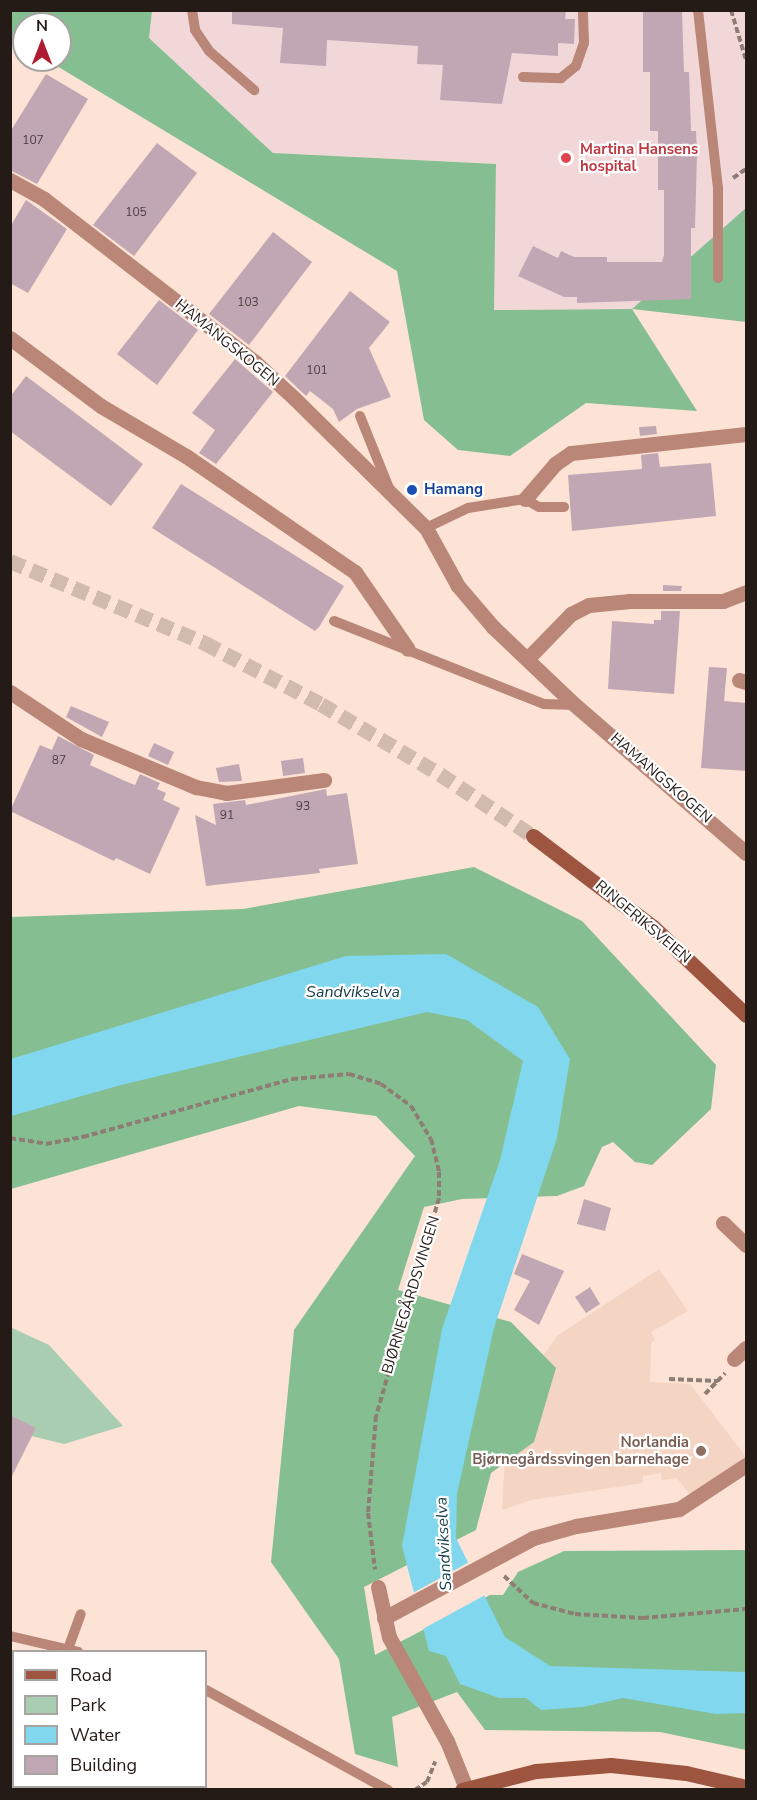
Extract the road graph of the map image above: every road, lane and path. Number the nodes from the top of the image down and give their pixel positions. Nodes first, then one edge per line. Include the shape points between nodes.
1 (192, 10) edge
2 (583, 10) edge
3 (698, 10) edge
4 (731, 10) edge
5 (747, 60) edge
6 (523, 77) dead end
7 (254, 90) dead end
8 (10, 180) edge
9 (718, 278) dead end
10 (10, 338) edge
11 (360, 416) dead end
12 (747, 434) edge
13 (389, 489) junction
14 (525, 499) junction
15 (564, 507) dead end
16 (426, 528) junction
17 (747, 592) edge
18 (334, 621) dead end
19 (408, 649) junction
20 (528, 658) junction
21 (10, 692) edge
22 (575, 705) junction
23 (324, 780) dead end
24 (534, 836) tunnel mouth
25 (747, 853) edge
26 (747, 1015) edge
27 (10, 1137) edge
28 (723, 1223) dead end
29 (747, 1245) edge
30 (747, 1348) edge
31 (734, 1359) joint
32 (669, 1379) dead end
33 (718, 1381) junction
34 (705, 1394) dead end
35 (747, 1465) edge
36 (499, 1579) dead end
37 (378, 1587) joint
38 (747, 1609) edge
39 (81, 1614) dead end
40 (384, 1618) junction
41 (10, 1636) edge
42 (73, 1650) edge
43 (207, 1691) edge
44 (435, 1755) dead end
45 (742, 1787) edge
46 (464, 1789) edge
47 (388, 1790) edge
48 (415, 1790) edge

1 - 7 lane via 195,30 209,51
2 - 6 lane via 584,43 576,66 561,78
3 - 9 lane via 718,188
4 - 5 path
8 - 13 street, HAMANGSKOGEN via 44,200 255,363
10 - 19 street via 101,406 196,462 355,572
11 - 13 lane
12 - 14 street via 571,453 555,464
13 - 16 street, HAMANGSKOGEN
14 - 15 lane via 539,507
14 - 16 lane via 468,508
16 - 20 street, HAMANGSKOGEN via 458,586
17 - 20 street via 723,601 589,605 571,614
18 - 19 lane
19 - 22 lane via 544,704
20 - 22 street, HAMANGSKOGEN
21 - 23 street via 81,740 196,787 226,793
22 - 25 street, HAMANGSKOGEN
24 - 26 main road, RINGERIKSVEIEN via 653,927
27 - 37 path, BJØRNEGÅRDSVINGEN via 46,1143 83,1137 292,1079 349,1074 381,1084 411,1106 431,1139 439,1172 439,1198 376,1416 368,1513
28 - 29 street
30 - 31 street
31 - 33 path via 734,1365
32 - 33 path
33 - 34 path
35 - 40 street via 679,1509 546,1533
36 - 38 path via 505,1575 511,1586 533,1603 582,1615 643,1618
37 - 40 street
39 - 42 lane
40 - 46 street via 389,1637 447,1742
41 - 42 lane
43 - 47 lane
44 - 48 path via 430,1776
45 - 46 main road via 686,1773 611,1765 536,1771

